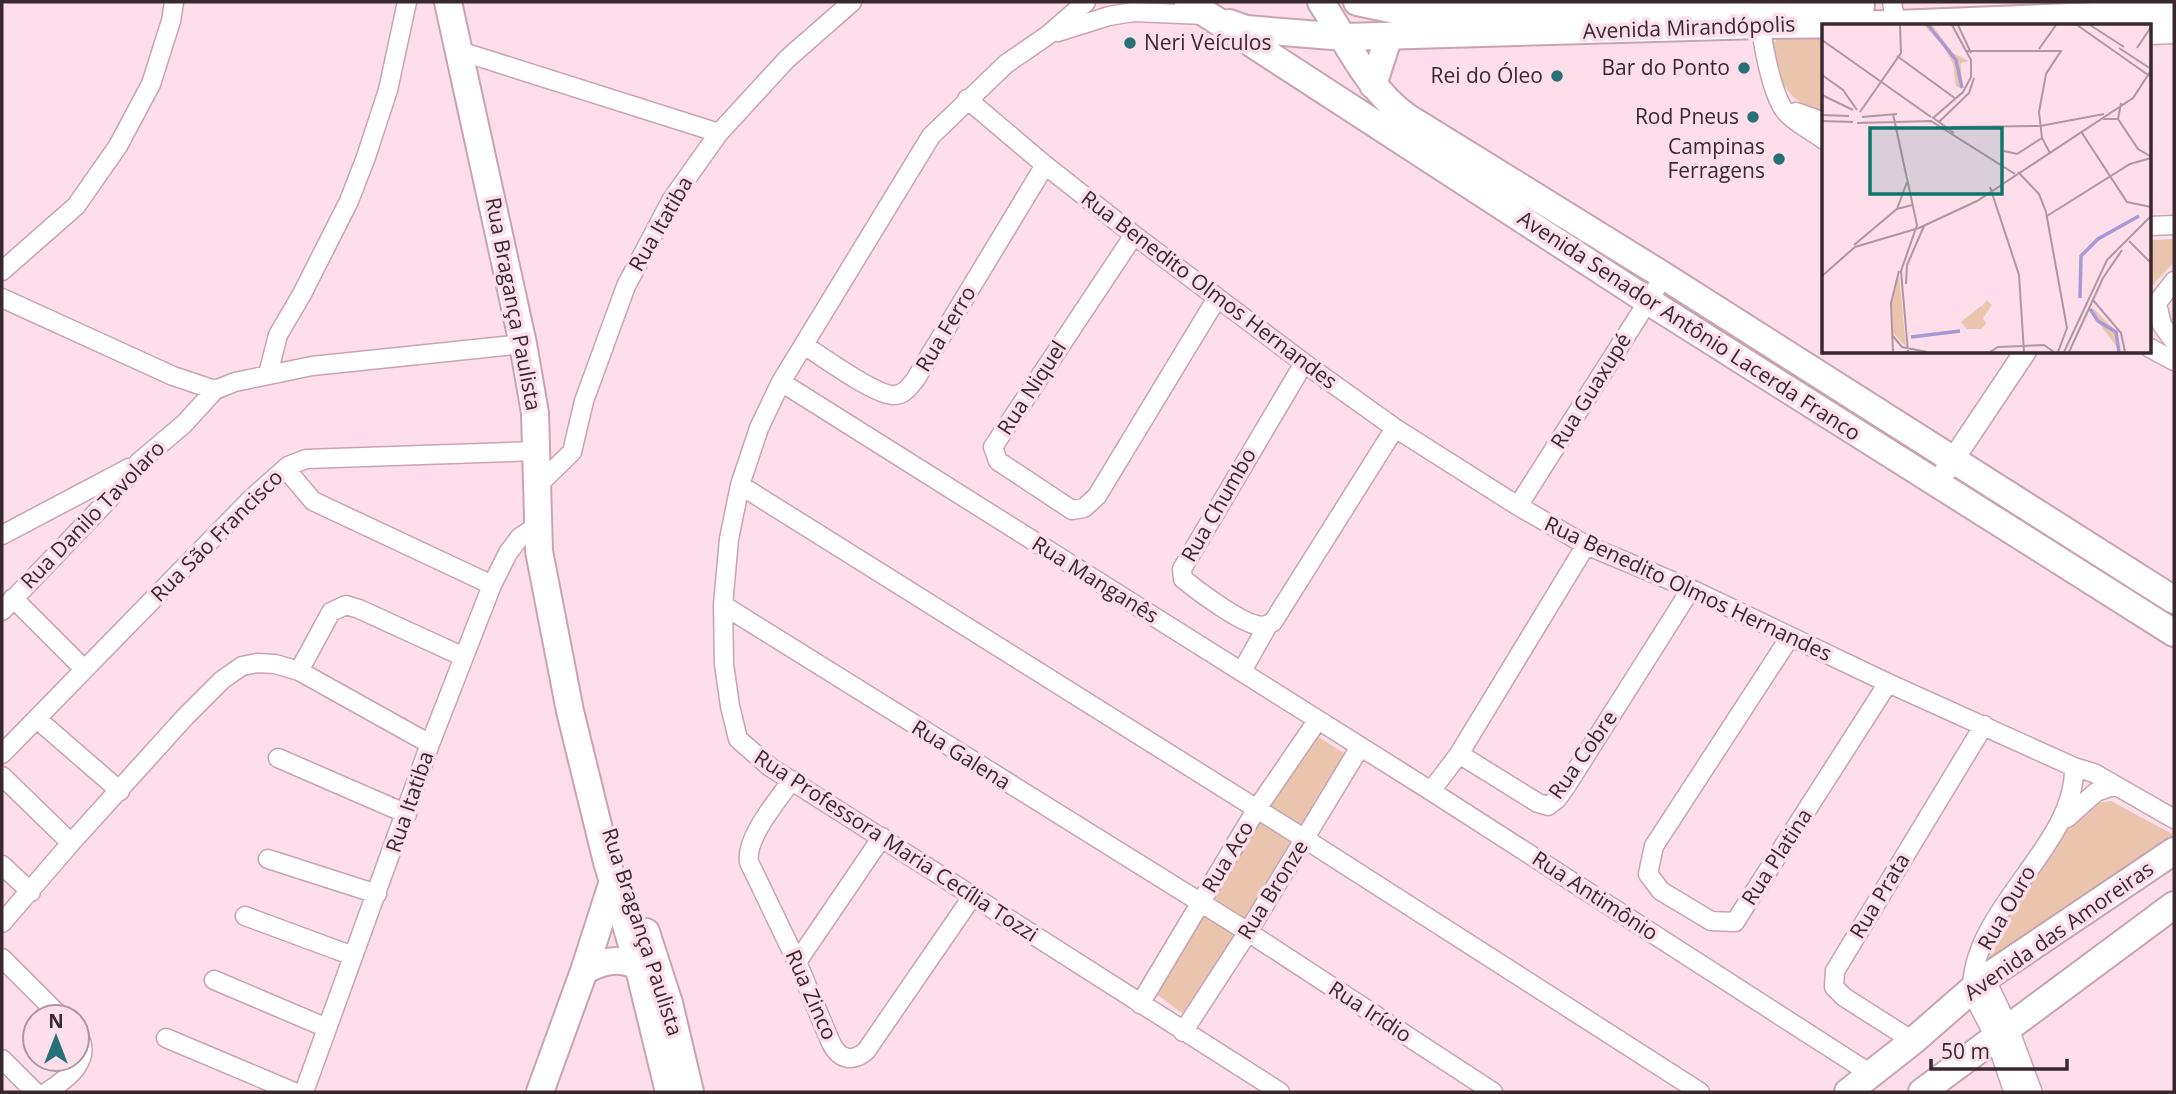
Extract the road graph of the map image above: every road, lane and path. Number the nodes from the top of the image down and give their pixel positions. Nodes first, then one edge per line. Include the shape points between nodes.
1 (174, 2) edge
2 (407, 2) edge
3 (448, 2) edge
4 (852, 2) edge
5 (1086, 2) edge
6 (1320, 2) edge
7 (1357, 2) edge
8 (2000, 2) edge
9 (1197, 9) edge
10 (1761, 11) edge
11 (2174, 13) edge
12 (1894, 14) edge
13 (1246, 29) junction
14 (2174, 34) edge
15 (1048, 35) junction
16 (2152, 35) edge
17 (1389, 36) junction
18 (1345, 37) junction
19 (460, 51) junction
20 (1373, 85) junction
21 (1776, 93) junction
22 (967, 99) junction
23 (1822, 121) edge
24 (719, 132) junction
25 (1822, 139) edge
26 (1045, 165) junction
27 (2174, 225) edge
28 (2152, 226) edge
29 (1133, 234) junction
30 (2, 271) edge
31 (1664, 276) junction
32 (2174, 281) edge
33 (2, 298) edge
34 (1217, 298) junction
35 (1648, 301) junction
36 (2153, 302) edge
37 (2174, 341) edge
38 (523, 344) junction
39 (804, 345) junction
40 (2152, 349) edge
41 (2024, 354) edge
42 (2174, 361) edge
43 (1304, 363) junction
44 (268, 374) junction
45 (781, 382) junction
46 (215, 390) junction
47 (1395, 428) junction
48 (537, 452) junction
49 (1952, 460) junction
50 (139, 462) junction
51 (288, 466) junction
52 (740, 485) junction
53 (1936, 485) junction
54 (537, 486) junction
55 (1518, 506) junction
56 (2, 535) edge
57 (538, 539) junction
58 (1586, 545) junction
59 (508, 553) junction
60 (492, 585) junction
61 (1691, 589) junction
62 (2174, 600) edge
63 (8, 605) edge
64 (723, 605) junction
65 (1268, 625) junction
66 (2174, 633) edge
67 (1790, 637) junction
68 (464, 657) junction
69 (84, 669) junction
70 (299, 671) junction
71 (1242, 671) junction
72 (1888, 683) junction
73 (37, 719) junction
74 (1317, 720) junction
75 (1984, 725) junction
76 (430, 744) junction
77 (1360, 747) junction
78 (2, 754) edge
79 (1459, 754) junction
80 (278, 758) dead end
81 (2074, 766) junction
82 (586, 775) junction
83 (2, 776) edge
84 (792, 780) junction
85 (2113, 786) junction
86 (120, 791) junction
87 (1431, 791) junction
88 (1256, 810) junction
89 (407, 814) junction
90 (2174, 819) edge
91 (2055, 831) junction
92 (882, 837) junction
93 (1306, 839) junction
94 (71, 843) junction
95 (2174, 851) edge
96 (268, 859) dead end
97 (2, 865) edge
98 (613, 881) junction
99 (31, 892) junction
100 (377, 894) junction
101 (972, 897) junction
102 (1200, 904) junction
103 (2174, 905) edge
104 (245, 916) dead end
105 (2, 923) edge
106 (1248, 932) junction
107 (353, 956) junction
108 (2, 958) edge
109 (797, 962) junction
110 (638, 965) junction
111 (584, 971) junction
112 (214, 980) dead end
113 (1978, 984) junction
114 (666, 993) junction
115 (47, 1003) edge
116 (1140, 1004) junction
117 (327, 1028) junction
118 (2001, 1031) junction
119 (1183, 1032) junction
120 (166, 1038) dead end
121 (1913, 1041) junction
122 (2, 1059) edge
123 (73, 1073) edge
124 (1871, 1074) junction
125 (35, 1092) edge
126 (47, 1092) edge
127 (295, 1092) edge
128 (304, 1092) edge
129 (540, 1092) edge
130 (669, 1092) edge
131 (690, 1092) edge
132 (1280, 1092) edge
133 (1493, 1092) edge
134 (1700, 1092) edge
135 (1848, 1092) edge
136 (1922, 1092) edge
137 (2015, 1092) edge
138 (2031, 1092) edge

1 - 30 street via 151,84 118,146 76,206
2 - 44 street via 388,90 366,157 349,201 278,335
3 - 19 main road, Rua Bragança Paulista
4 - 24 street, Rua Itatiba via 787,58
5 - 15 street, Rua Professora Maria Cecília Tozzi
6 - 13 main road via 1316,13 1299,22
6 - 18 main road, Avenida Senador Antônio Lacerda Franco
7 - 10 main road, Avenida Mirandópolis via 1446,15
8 - 12 main road, Avenida Mirandópolis
9 - 13 main road, Avenida Mirandópolis
9 - 15 street, Rua Professora Maria Cecília Tozzi via 1109,16
9 - 35 main road, Avenida Senador Antônio Lacerda Franco
10 - 12 main road, Avenida Mirandópolis
10 - 17 main road, Avenida Mirandópolis
10 - 21 street
11 - 12 main road, Avenida Mirandópolis
13 - 18 main road, Avenida Mirandópolis
14 - 16 street
15 - 22 street, Rua Professora Maria Cecília Tozzi
17 - 18 main road, Avenida Mirandópolis
17 - 20 main road
18 - 20 main road, Avenida Senador Antônio Lacerda Franco
19 - 24 street
19 - 38 main road, Rua Bragança Paulista
20 - 31 main road, Avenida Senador Antônio Lacerda Franco via 1407,117
21 - 23 street via 1794,111
21 - 25 street via 1786,113
22 - 26 street, Rua Benedito Olmos Hernandes
22 - 39 street, Rua Professora Maria Cecília Tozzi via 931,136
24 - 54 street, Rua Itatiba via 672,199 626,286 584,401 572,452
26 - 29 street, Rua Benedito Olmos Hernandes
26 - 39 street, Rua Ferro via 904,393 892,396 875,390
27 - 28 street
29 - 34 street, Rua Benedito Olmos Hernandes
29 - 34 street, Rua Niquel via 993,447 998,461 1072,510 1084,508 1097,496
31 - 35 street, Rua Guaxupé
31 - 49 main road, Avenida Senador Antônio Lacerda Franco
32 - 36 street
33 - 46 street via 173,376
34 - 43 street, Rua Benedito Olmos Hernandes
35 - 53 main road, Avenida Senador Antônio Lacerda Franco
35 - 55 street, Rua Guaxupé
36 - 37 street
38 - 44 street
38 - 48 main road, Rua Bragança Paulista
39 - 45 street, Rua Professora Maria Cecília Tozzi
40 - 42 street
41 - 49 street
43 - 47 street, Rua Benedito Olmos Hernandes
43 - 65 street, Rua Chumbo via 1182,569 1183,579 1200,592 1249,622
44 - 46 street
45 - 52 street, Rua Professora Maria Cecília Tozzi
45 - 71 street, Rua Manganês
46 - 50 street, Rua Danilo Tavolaro
47 - 55 street, Rua Benedito Olmos Hernandes
47 - 65 street
48 - 51 street, Rua São Francisco via 306,459
48 - 54 main road, Rua Bragança Paulista
49 - 53 street
49 - 62 main road, Avenida Senador Antônio Lacerda Franco
50 - 56 street
50 - 63 street, Rua Danilo Tavolaro
51 - 60 street via 313,501
51 - 69 street, Rua São Francisco
52 - 64 street, Rua Professora Maria Cecília Tozzi
52 - 88 street
53 - 66 main road, Avenida Senador Antônio Lacerda Franco
54 - 57 main road, Rua Bragança Paulista
55 - 58 street, Rua Benedito Olmos Hernandes
57 - 59 street via 525,549
57 - 59 street, Rua Itatiba via 520,537
57 - 82 main road, Rua Bragança Paulista
58 - 61 street, Rua Benedito Olmos Hernandes
58 - 79 street
59 - 60 street, Rua Itatiba
60 - 68 street, Rua Itatiba
61 - 67 street, Rua Benedito Olmos Hernandes
61 - 79 street, Rua Cobre via 1567,785 1548,806
63 - 69 street
64 - 84 street, Rua Professora Maria Cecília Tozzi via 724,664 738,739
64 - 102 street, Rua Galena
65 - 71 street
67 - 72 street, Rua Benedito Olmos Hernandes
67 - 72 street, Rua Platina via 1654,846 1649,861 1648,874 1661,891 1711,921 1735,922
68 - 70 street via 346,605 331,612
68 - 76 street, Rua Itatiba
69 - 73 street, Rua São Francisco
70 - 76 street
70 - 86 street via 257,663 235,670 185,717
71 - 74 street, Rua Manganês
72 - 75 street, Rua Benedito Olmos Hernandes
73 - 78 street, Rua São Francisco
73 - 86 street
74 - 77 street, Rua Antimônio
74 - 88 street
75 - 81 street, Rua Benedito Olmos Hernandes
75 - 121 street, Rua Prata via 1835,971 1834,987 1844,997
76 - 89 street, Rua Itatiba
77 - 87 street, Rua Antimônio
77 - 93 street, Rua Bronze
79 - 87 street
80 - 89 street
81 - 85 street, Rua Benedito Olmos Hernandes
81 - 91 street, Rua Ouro via 2069,801
82 - 98 main road, Rua Bragança Paulista
82 - 114 main road, Rua Bragança Paulista via 627,873
83 - 94 street
84 - 92 street, Rua Professora Maria Cecília Tozzi
84 - 109 street, Rua Zinco via 751,841 748,854
85 - 90 street, Rua Benedito Olmos Hernandes
85 - 91 street, Rua Ouro via 2080,804
86 - 94 street
87 - 124 street, Rua Antimônio
88 - 93 street
88 - 102 street, Rua Aco
89 - 100 street, Rua Itatiba
91 - 113 street, Rua Ouro via 1988,936 1972,977
92 - 101 street, Rua Professora Maria Cecília Tozzi
92 - 109 street
93 - 106 street, Rua Bronze
93 - 134 street
94 - 99 street
95 - 113 main road, Avenida das Amoreiras
96 - 100 street
97 - 99 street
98 - 110 main road, Rua Bragança Paulista
98 - 111 main road
99 - 105 street
100 - 107 street, Rua Itatiba
101 - 109 street, Rua Zinco via 866,1051 851,1059 836,1052
101 - 116 street, Rua Professora Maria Cecília Tozzi
102 - 106 street, Rua Galena
102 - 116 street
103 - 118 main road
104 - 107 street
106 - 119 street, Rua Bronze
106 - 133 street, Rua Irídio
107 - 117 street, Rua Itatiba
108 - 115 street
110 - 111 main road via 610,960
110 - 114 main road
110 - 130 main road, Rua Bragança Paulista
111 - 129 main road
112 - 117 street
113 - 118 street
113 - 121 main road, Avenida das Amoreiras
114 - 131 main road, Rua Bragança Paulista
116 - 119 street, Rua Professora Maria Cecília Tozzi
117 - 128 street, Rua Itatiba
118 - 136 main road
118 - 137 street
118 - 138 street
119 - 132 street, Rua Professora Maria Cecília Tozzi
120 - 127 street
121 - 124 main road, Avenida das Amoreiras
122 - 125 street
123 - 126 street
124 - 135 main road, Avenida das Amoreiras

